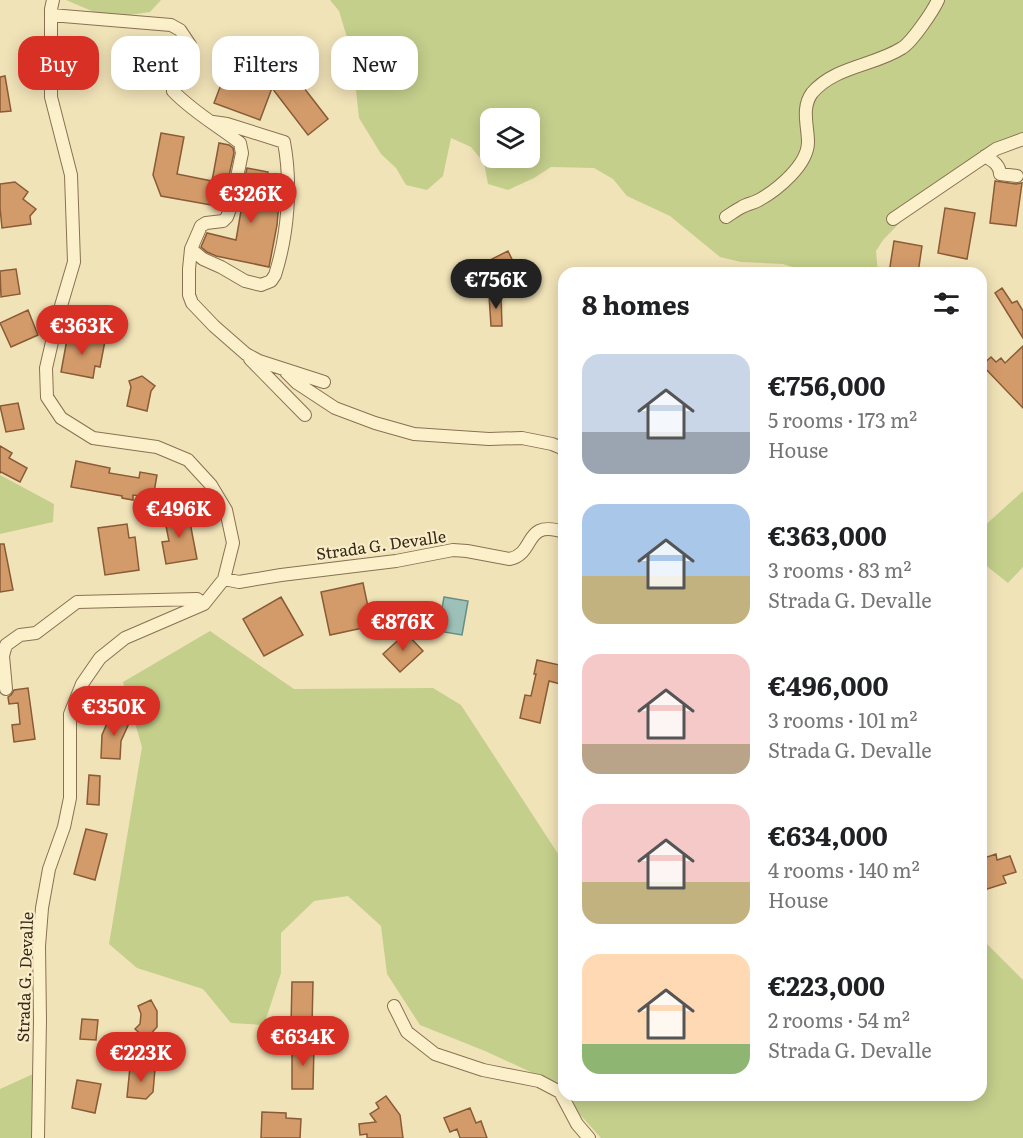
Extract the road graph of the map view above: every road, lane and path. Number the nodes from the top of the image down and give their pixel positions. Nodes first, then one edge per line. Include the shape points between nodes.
1 (53, 0) edge
2 (938, 0) edge
3 (51, 15) junction
4 (209, 122) junction
5 (1023, 139) edge
6 (986, 156) junction
7 (1017, 176) dead end
8 (726, 217) dead end
9 (893, 219) dead end
10 (191, 249) junction
11 (246, 354) junction
12 (283, 369) junction
13 (324, 382) dead end
14 (305, 416) dead end
15 (558, 446) edge
16 (558, 530) edge
17 (225, 579) junction
18 (204, 604) junction
19 (6, 689) dead end
20 (394, 1006) dead end
21 (558, 1091) edge
22 (565, 1101) edge
23 (38, 1138) edge
24 (589, 1138) edge

1 - 3 street, Strada G. Devalle
2 - 8 street via 905,47 850,68 811,94 805,112 808,144 802,162 759,201
3 - 4 street via 171,25 180,30 190,45 173,91
3 - 17 street, Strada G. Devalle via 51,97 71,175 74,262 46,368 47,397 61,418 93,438 157,447 188,460 211,485 226,510 233,543
4 - 10 street via 240,143 242,153 227,217 201,226
4 - 10 street via 284,142 288,191 285,226 275,275 261,285 245,281
5 - 6 street
6 - 7 street via 997,165 1000,174
6 - 9 street
10 - 11 street via 192,303
11 - 12 street
11 - 14 street
12 - 13 street
12 - 15 street via 335,408 395,429 414,434 522,438
16 - 17 street, Strada G. Devalle via 549,528 535,533 522,553 510,559 453,550 239,582
17 - 18 street, Strada G. Devalle
18 - 19 street via 197,599 77,602 36,633 21,635 6,645
18 - 23 street, Strada G. Devalle via 125,638 100,658 82,684 70,714 70,798 50,869 39,946
20 - 21 street via 407,1032 435,1054 483,1070 539,1080
22 - 24 street

